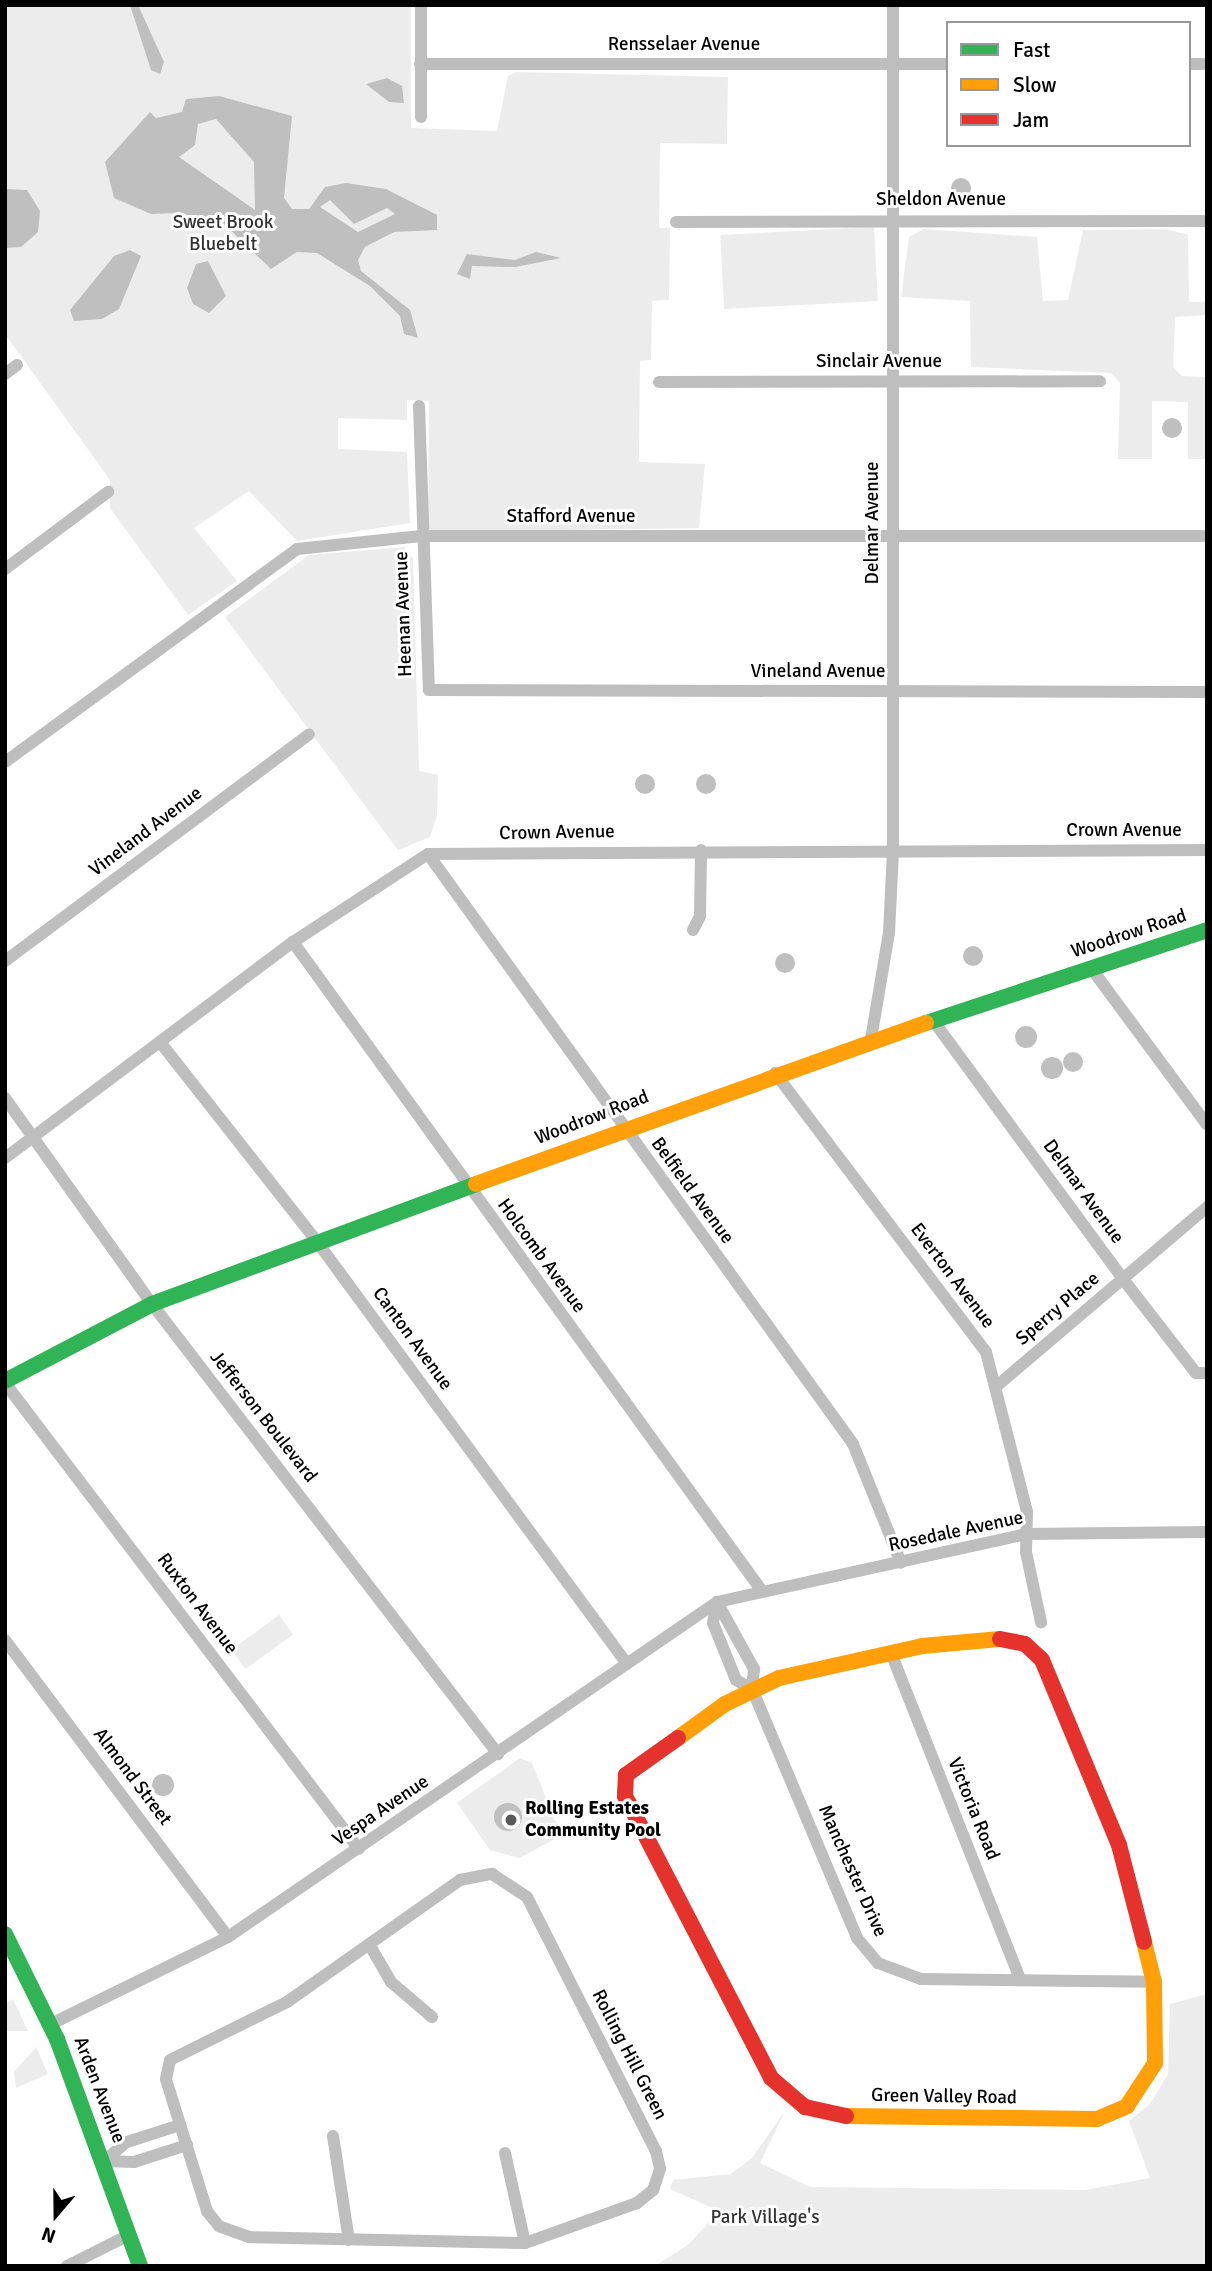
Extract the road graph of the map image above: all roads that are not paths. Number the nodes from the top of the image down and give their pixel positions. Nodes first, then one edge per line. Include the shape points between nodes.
1 (421, 5) edge
2 (893, 5) edge
3 (420, 64) junction
4 (893, 64) junction
5 (946, 64) edge
6 (421, 117) dead end
7 (893, 219) junction
8 (1207, 221) edge
9 (676, 222) dead end
10 (17, 365) dead end
11 (5, 374) edge
12 (892, 380) junction
13 (1100, 381) dead end
14 (659, 382) dead end
15 (419, 406) dead end
16 (108, 492) dead end
17 (421, 536) junction
18 (892, 536) junction
19 (1207, 536) edge
20 (5, 569) edge
21 (429, 690) joint
22 (890, 691) junction
23 (1207, 692) edge
24 (309, 734) dead end
25 (5, 762) edge
26 (701, 850) junction
27 (892, 850) junction
28 (1207, 850) edge
29 (428, 854) junction
30 (693, 930) dead end
31 (1207, 930) edge
32 (293, 942) junction
33 (5, 961) edge
34 (1091, 968) junction
35 (935, 1023) junction
36 (871, 1039) junction
37 (160, 1042) junction
38 (775, 1073) junction
39 (5, 1098) edge
40 (1207, 1125) edge
41 (622, 1129) junction
42 (34, 1136) junction
43 (5, 1158) edge
44 (468, 1188) junction
45 (1207, 1207) edge
46 (318, 1243) junction
47 (1123, 1279) junction
48 (152, 1304) junction
49 (1207, 1373) edge
50 (5, 1382) edge
51 (998, 1385) junction
52 (1207, 1532) edge
53 (1026, 1534) junction
54 (901, 1563) junction
55 (762, 1591) junction
56 (717, 1602) junction
57 (1041, 1622) dead end
58 (5, 1640) edge
59 (891, 1653) junction
60 (627, 1664) junction
61 (752, 1689) junction
62 (498, 1755) junction
63 (359, 1849) junction
64 (5, 1934) edge
65 (228, 1937) junction
66 (369, 1944) junction
67 (1020, 1979) junction
68 (1154, 1982) junction
69 (432, 2017) dead end
70 (51, 2024) junction
71 (180, 2125) junction
72 (333, 2136) dead end
73 (187, 2145) junction
74 (505, 2153) dead end
75 (104, 2161) junction
76 (129, 2235) junction
77 (349, 2240) junction
78 (525, 2243) junction
79 (66, 2266) edge
80 (140, 2266) edge

1 - 3 street
2 - 4 street, Delmar Avenue
3 - 4 street, Rensselaer Avenue
3 - 6 street
4 - 5 street, Rensselaer Avenue
4 - 7 street, Delmar Avenue
7 - 8 street, Sheldon Avenue
7 - 9 street, Sheldon Avenue
7 - 12 street, Delmar Avenue
10 - 11 street
12 - 13 street, Sinclair Avenue
12 - 14 street, Sinclair Avenue
12 - 18 street, Delmar Avenue
15 - 17 street, Heenan Avenue
16 - 20 street
17 - 18 street, Stafford Avenue
17 - 21 street, Heenan Avenue
17 - 25 street, Stafford Avenue via 298,549
18 - 19 street, Stafford Avenue
18 - 22 street, Delmar Avenue
21 - 22 street, Vineland Avenue
22 - 23 street, Vineland Avenue
22 - 27 street, Delmar Avenue
24 - 33 street, Vineland Avenue
26 - 27 street, Crown Avenue
26 - 29 street, Crown Avenue
26 - 30 street via 700,916
27 - 28 street, Crown Avenue
27 - 36 street, Delmar Avenue via 889,933
29 - 32 street
29 - 41 street, Belfield Avenue
31 - 34 street, Woodrow Road
32 - 37 street
32 - 44 street, Holcomb Avenue
34 - 35 street, Woodrow Road
34 - 40 street
35 - 36 street, Woodrow Road
35 - 47 street, Delmar Avenue
36 - 38 street, Woodrow Road
37 - 42 street
37 - 46 street, Canton Avenue
38 - 41 street, Woodrow Road
38 - 51 street, Everton Avenue via 986,1352
39 - 42 street, Jefferson Boulevard
41 - 44 street, Woodrow Road
41 - 54 street, Belfield Avenue via 853,1444
42 - 43 street
42 - 48 street, Jefferson Boulevard
44 - 46 street, Woodrow Road
44 - 55 street, Holcomb Avenue
45 - 47 street, Sperry Place
46 - 48 street, Woodrow Road
46 - 60 street, Canton Avenue
47 - 49 street, Delmar Avenue via 1196,1374
47 - 51 street, Sperry Place
48 - 50 street, Woodrow Road
48 - 62 street, Jefferson Boulevard
50 - 63 street, Ruxton Avenue
51 - 53 street, Everton Avenue
52 - 53 street, Rosedale Avenue
53 - 54 street, Rosedale Avenue
53 - 57 street, Everton Avenue
54 - 55 street, Rosedale Avenue
55 - 56 street, Rosedale Avenue
56 - 60 street, Vespa Avenue
56 - 61 street, Manchester Drive via 754,1670
56 - 61 street, Manchester Drive via 713,1623 737,1680
58 - 65 street, Almond Street
59 - 61 street, Green Valley Road
59 - 67 street, Victoria Road
59 - 68 street, Green Valley Road via 1000,1639 1034,1650 1119,1845
60 - 62 street, Vespa Avenue
61 - 67 street, Manchester Drive via 868,1953 907,1976
61 - 68 street, Green Valley Road via 630,1769 623,1788 771,2078 791,2098 833,2116 1097,2119 1127,2105 1155,2063
62 - 63 street, Vespa Avenue
63 - 65 street, Vespa Avenue
64 - 70 street, Arden Avenue
65 - 70 street, Vespa Avenue
66 - 69 street via 391,1982
66 - 71 street, Rolling Hill Green via 243,2028 177,2053 166,2079
66 - 78 street, Rolling Hill Green via 467,1877 506,1879 527,1897 660,2169 653,2190 637,2203
67 - 68 street, Manchester Drive
70 - 75 street, Arden Avenue
71 - 73 street, Rolling Hill Green
71 - 75 street via 127,2142
72 - 77 street
73 - 75 street via 134,2162
73 - 77 street, Rolling Hill Green via 207,2211 219,2226 249,2237
74 - 78 street
75 - 76 street, Arden Avenue
76 - 79 street
76 - 80 street, Arden Avenue
77 - 78 street, Rolling Hill Green

